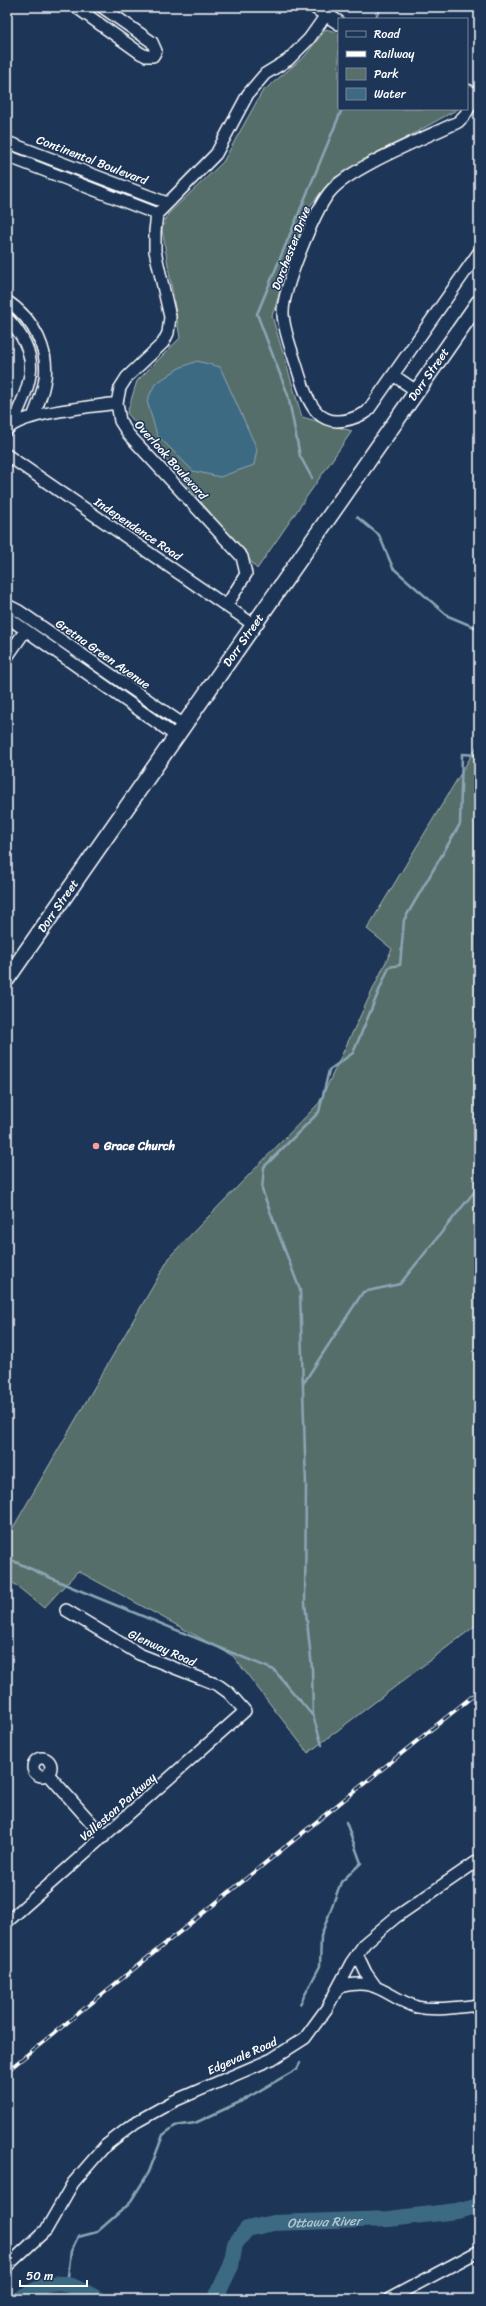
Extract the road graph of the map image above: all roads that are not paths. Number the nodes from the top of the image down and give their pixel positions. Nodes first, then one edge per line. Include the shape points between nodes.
1 (76, 7) edge
2 (102, 7) edge
3 (315, 7) edge
4 (326, 15) junction
5 (338, 22) edge
6 (474, 95) edge
7 (468, 109) edge
8 (468, 110) edge
9 (7, 142) edge
10 (7, 156) edge
11 (167, 204) junction
12 (157, 214) junction
13 (479, 252) edge
14 (7, 301) edge
15 (479, 302) edge
16 (7, 318) edge
17 (393, 375) junction
18 (418, 392) junction
19 (117, 403) junction
20 (33, 417) junction
21 (9, 427) edge
22 (7, 455) edge
23 (227, 605) junction
24 (7, 606) edge
25 (24, 614) junction
26 (7, 617) edge
27 (40, 625) junction
28 (254, 625) junction
29 (25, 631) junction
30 (7, 657) edge
31 (180, 731) junction
32 (7, 979) edge
33 (66, 1610) dead end
34 (245, 1711) joint
35 (48, 1774) dead end
36 (104, 1837) junction
37 (479, 1860) edge
38 (7, 1922) edge
39 (357, 1954) junction
40 (339, 1987) junction
41 (376, 1987) junction
42 (479, 2005) edge
43 (479, 2251) edge
44 (7, 2266) edge
45 (389, 2299) edge

1 - 2 street via 140,53 153,56 156,51 152,42
3 - 4 street
4 - 5 street
4 - 11 street via 309,39 288,60 265,74 248,94 216,154
6 - 7 street, Dorchester Drive
8 - 17 street, Dorchester Drive via 458,122 353,173 329,192 316,214 287,289 283,314 303,387 309,404 317,414 328,420 340,422 367,412
9 - 11 street, Continental Boulevard
10 - 12 street
11 - 12 street
12 - 19 street via 155,251 170,317 168,333 163,343 120,388
13 - 17 street, Dorchester Drive
14 - 20 street via 33,326 44,355 44,385
15 - 18 main road, Dorr Street
16 - 21 street via 20,332 29,349 32,370 27,393
17 - 18 street
18 - 28 main road, Dorr Street
19 - 20 street
19 - 23 street, Overlook Boulevard via 120,421 129,434 242,557 246,574
20 - 21 street
22 - 23 street, Independence Road
23 - 28 street, Independence Road
24 - 25 street, Gretna Green Avenue
25 - 27 street, Gretna Green Avenue
25 - 29 street
26 - 29 street
27 - 29 street
27 - 31 street, Gretna Green Avenue
28 - 31 main road, Dorr Street
29 - 30 street
29 - 31 street
31 - 32 main road, Dorr Street
33 - 34 street, Glenway Road via 139,1654 218,1685 230,1693
34 - 36 street, Valleston Parkway
35 - 36 street
36 - 38 street, Valleston Parkway
37 - 39 street, Edgevale Road via 396,1916 365,1943
39 - 40 street, Edgevale Road
39 - 41 street
40 - 41 street via 357,1984
40 - 44 street, Edgevale Road via 313,2029 296,2045 272,2059 174,2101 136,2122 105,2146 74,2183 46,2230
41 - 42 street via 418,2007 456,2008
43 - 45 street

